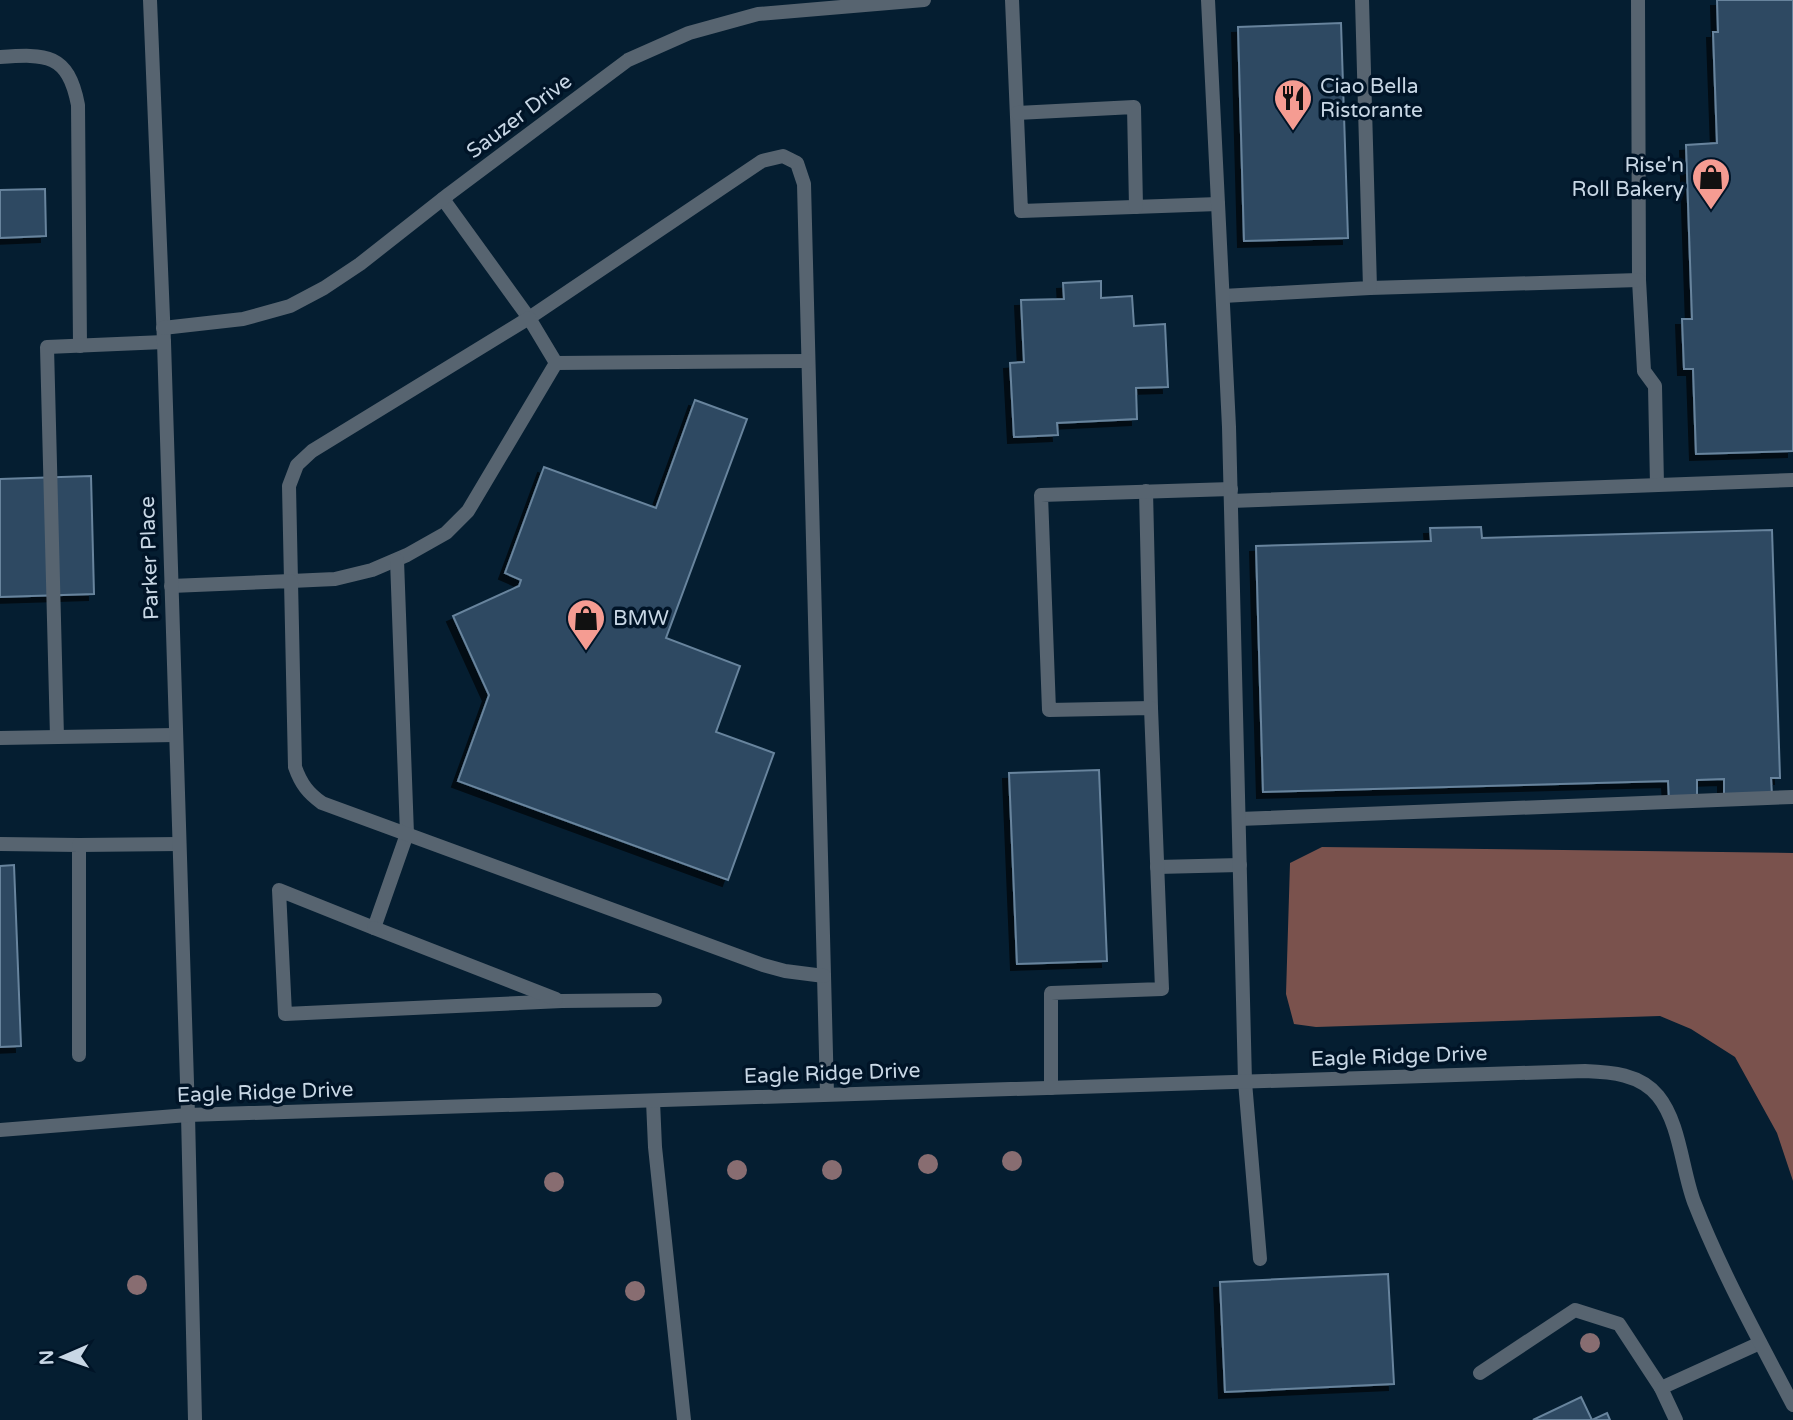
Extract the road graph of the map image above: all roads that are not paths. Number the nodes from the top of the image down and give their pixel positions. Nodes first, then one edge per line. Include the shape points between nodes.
1 (150, 0) edge
2 (924, 0) edge
3 (1012, 0) edge
4 (1208, 0) edge
5 (1362, 0) edge
6 (1638, 0) edge
7 (0, 57) edge
8 (1017, 113) junction
9 (443, 199) junction
10 (1218, 204) junction
11 (1136, 207) junction
12 (1639, 280) junction
13 (1370, 288) junction
14 (1223, 296) junction
15 (528, 318) junction
16 (164, 335) junction
17 (80, 346) junction
18 (808, 361) junction
19 (556, 363) junction
20 (1793, 481) edge
21 (1657, 485) junction
22 (1146, 491) junction
23 (1231, 495) junction
24 (397, 560) junction
25 (291, 581) junction
26 (171, 586) junction
27 (1151, 708) junction
28 (175, 735) junction
29 (57, 737) junction
30 (0, 738) edge
31 (1793, 797) edge
32 (1239, 819) junction
33 (407, 834) junction
34 (0, 844) edge
35 (179, 844) junction
36 (79, 845) junction
37 (1240, 865) junction
38 (1157, 867) junction
39 (374, 928) junction
40 (824, 976) junction
41 (655, 1000) dead end
42 (562, 1001) junction
43 (79, 1055) dead end
44 (1245, 1082) junction
45 (1051, 1088) junction
46 (827, 1094) junction
47 (653, 1101) junction
48 (188, 1115) junction
49 (0, 1130) edge
50 (1260, 1259) dead end
51 (1760, 1343) junction
52 (1480, 1373) dead end
53 (1661, 1388) junction
54 (1793, 1405) edge
55 (195, 1420) edge
56 (684, 1420) edge
57 (1676, 1420) edge

1 - 16 street, Parker Place
2 - 9 street, Sauzer Drive via 758,14 689,33 628,60
3 - 8 street
4 - 10 street
5 - 13 street
6 - 12 street
7 - 17 street via 51,58 66,70 75,87
8 - 11 street via 1021,211
8 - 11 street via 1134,107
9 - 15 street
9 - 16 street, Sauzer Drive via 360,264 290,306
10 - 11 street
10 - 14 street
12 - 13 street
12 - 21 street via 1644,371 1655,386
13 - 14 street
14 - 23 street
15 - 18 street via 762,161 783,156 797,163 804,184
15 - 19 street
15 - 25 street via 297,465 289,486
16 - 17 street, Sauzer Drive
16 - 26 street, Parker Place
17 - 29 street, Sauzer Drive via 47,347
18 - 19 street
18 - 40 street
19 - 24 street via 467,511 446,533
20 - 21 street
21 - 23 street
22 - 23 street
22 - 27 street
22 - 27 street via 1041,495 1049,710
23 - 32 street
24 - 25 street via 335,579
24 - 33 street
25 - 26 street
25 - 33 street via 295,767 300,782 322,803
26 - 28 street, Parker Place
27 - 38 street
28 - 29 street
28 - 35 street, Parker Place
29 - 30 street
31 - 32 street
32 - 37 street
33 - 39 street
33 - 40 street via 763,965
34 - 36 street
35 - 36 street
35 - 48 street, Parker Place
36 - 43 street
37 - 38 street
37 - 44 street
38 - 45 street via 1162,989 1051,993
39 - 42 street
39 - 42 street via 279,890 285,1014
40 - 46 street
41 - 42 street
44 - 45 street, Eagle Ridge Drive
44 - 50 street
44 - 51 street, Eagle Ridge Drive via 1585,1071 1636,1080 1659,1097 1669,1114 1692,1196 1717,1261
45 - 46 street, Eagle Ridge Drive
46 - 47 street, Eagle Ridge Drive
47 - 48 street, Eagle Ridge Drive
47 - 56 street
48 - 49 street, Eagle Ridge Drive
48 - 55 street, Parker Place
51 - 53 street
51 - 54 street
52 - 53 street via 1576,1310 1619,1324
53 - 57 street

